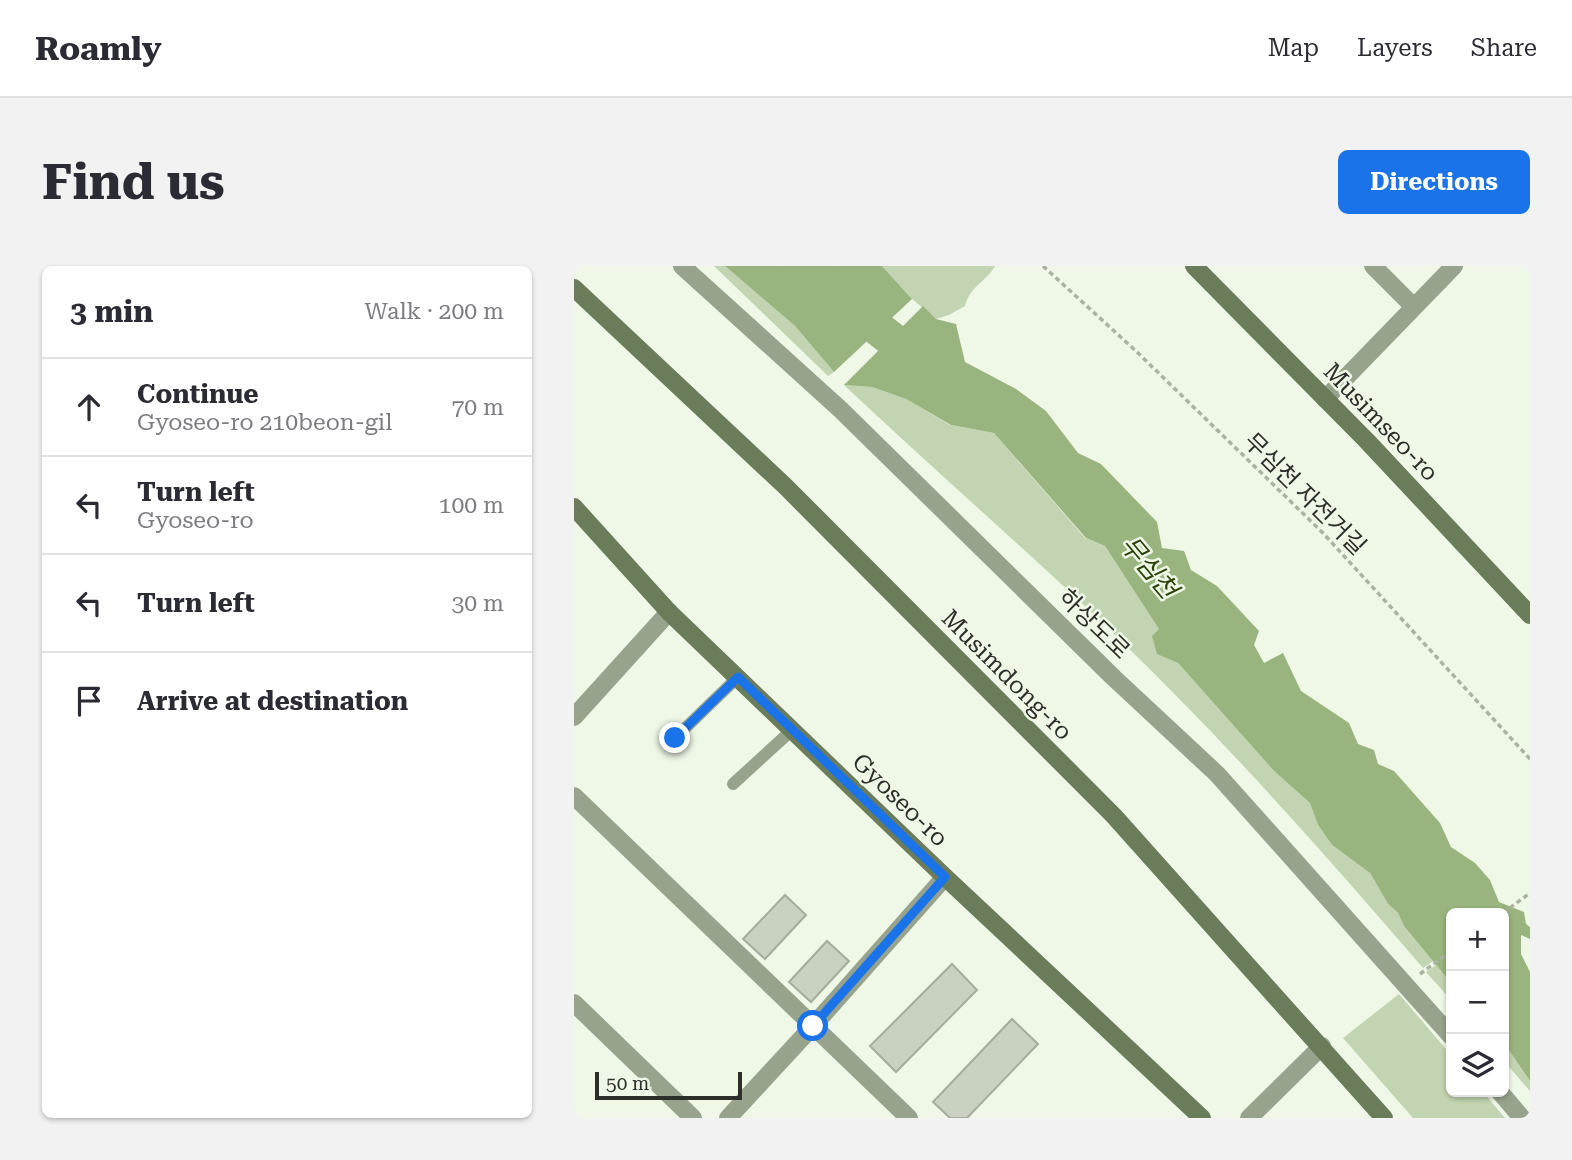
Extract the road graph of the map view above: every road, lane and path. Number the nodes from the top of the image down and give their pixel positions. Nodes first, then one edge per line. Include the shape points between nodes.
1 (682, 266) edge
2 (1043, 266) edge
3 (1194, 266) edge
4 (1373, 266) edge
5 (1454, 266) edge
6 (574, 288) edge
7 (1414, 306) junction
8 (1325, 399) junction
9 (574, 507) edge
10 (669, 612) junction
11 (1530, 615) edge
12 (738, 677) junction
13 (574, 717) edge
14 (792, 730) junction
15 (675, 738) dead end
16 (1530, 759) edge
17 (733, 784) dead end
18 (574, 796) edge
19 (945, 877) junction
20 (1530, 893) edge
21 (1509, 909) edge
22 (1446, 955) edge
23 (1420, 974) dead end
24 (574, 1003) edge
25 (813, 1026) junction
26 (1449, 1034) edge
27 (1322, 1046) junction
28 (1504, 1097) edge
29 (693, 1118) edge
30 (728, 1118) edge
31 (909, 1118) edge
32 (1202, 1118) edge
33 (1249, 1118) edge
34 (1384, 1118) edge
35 (1522, 1118) edge

1 - 26 street, 하상도로 via 841,410 1217,774
2 - 16 path, 무심천 자전거길 via 1322,532
3 - 8 street, Musimseo-ro
4 - 7 street
5 - 7 street
6 - 27 street, Musimdong-ro via 785,486 1114,816
7 - 8 street
8 - 11 street, Musimseo-ro
9 - 10 street, Gyoseo-ro
10 - 12 street, Gyoseo-ro
10 - 13 street
12 - 14 street, Gyoseo-ro
12 - 15 lane
14 - 17 lane
14 - 19 street, Gyoseo-ro
18 - 25 street
19 - 25 street
19 - 32 street, Gyoseo-ro
20 - 21 path
22 - 23 path
24 - 29 street
25 - 30 street
25 - 31 street
27 - 33 street
27 - 34 street, Musimdong-ro
28 - 35 street

